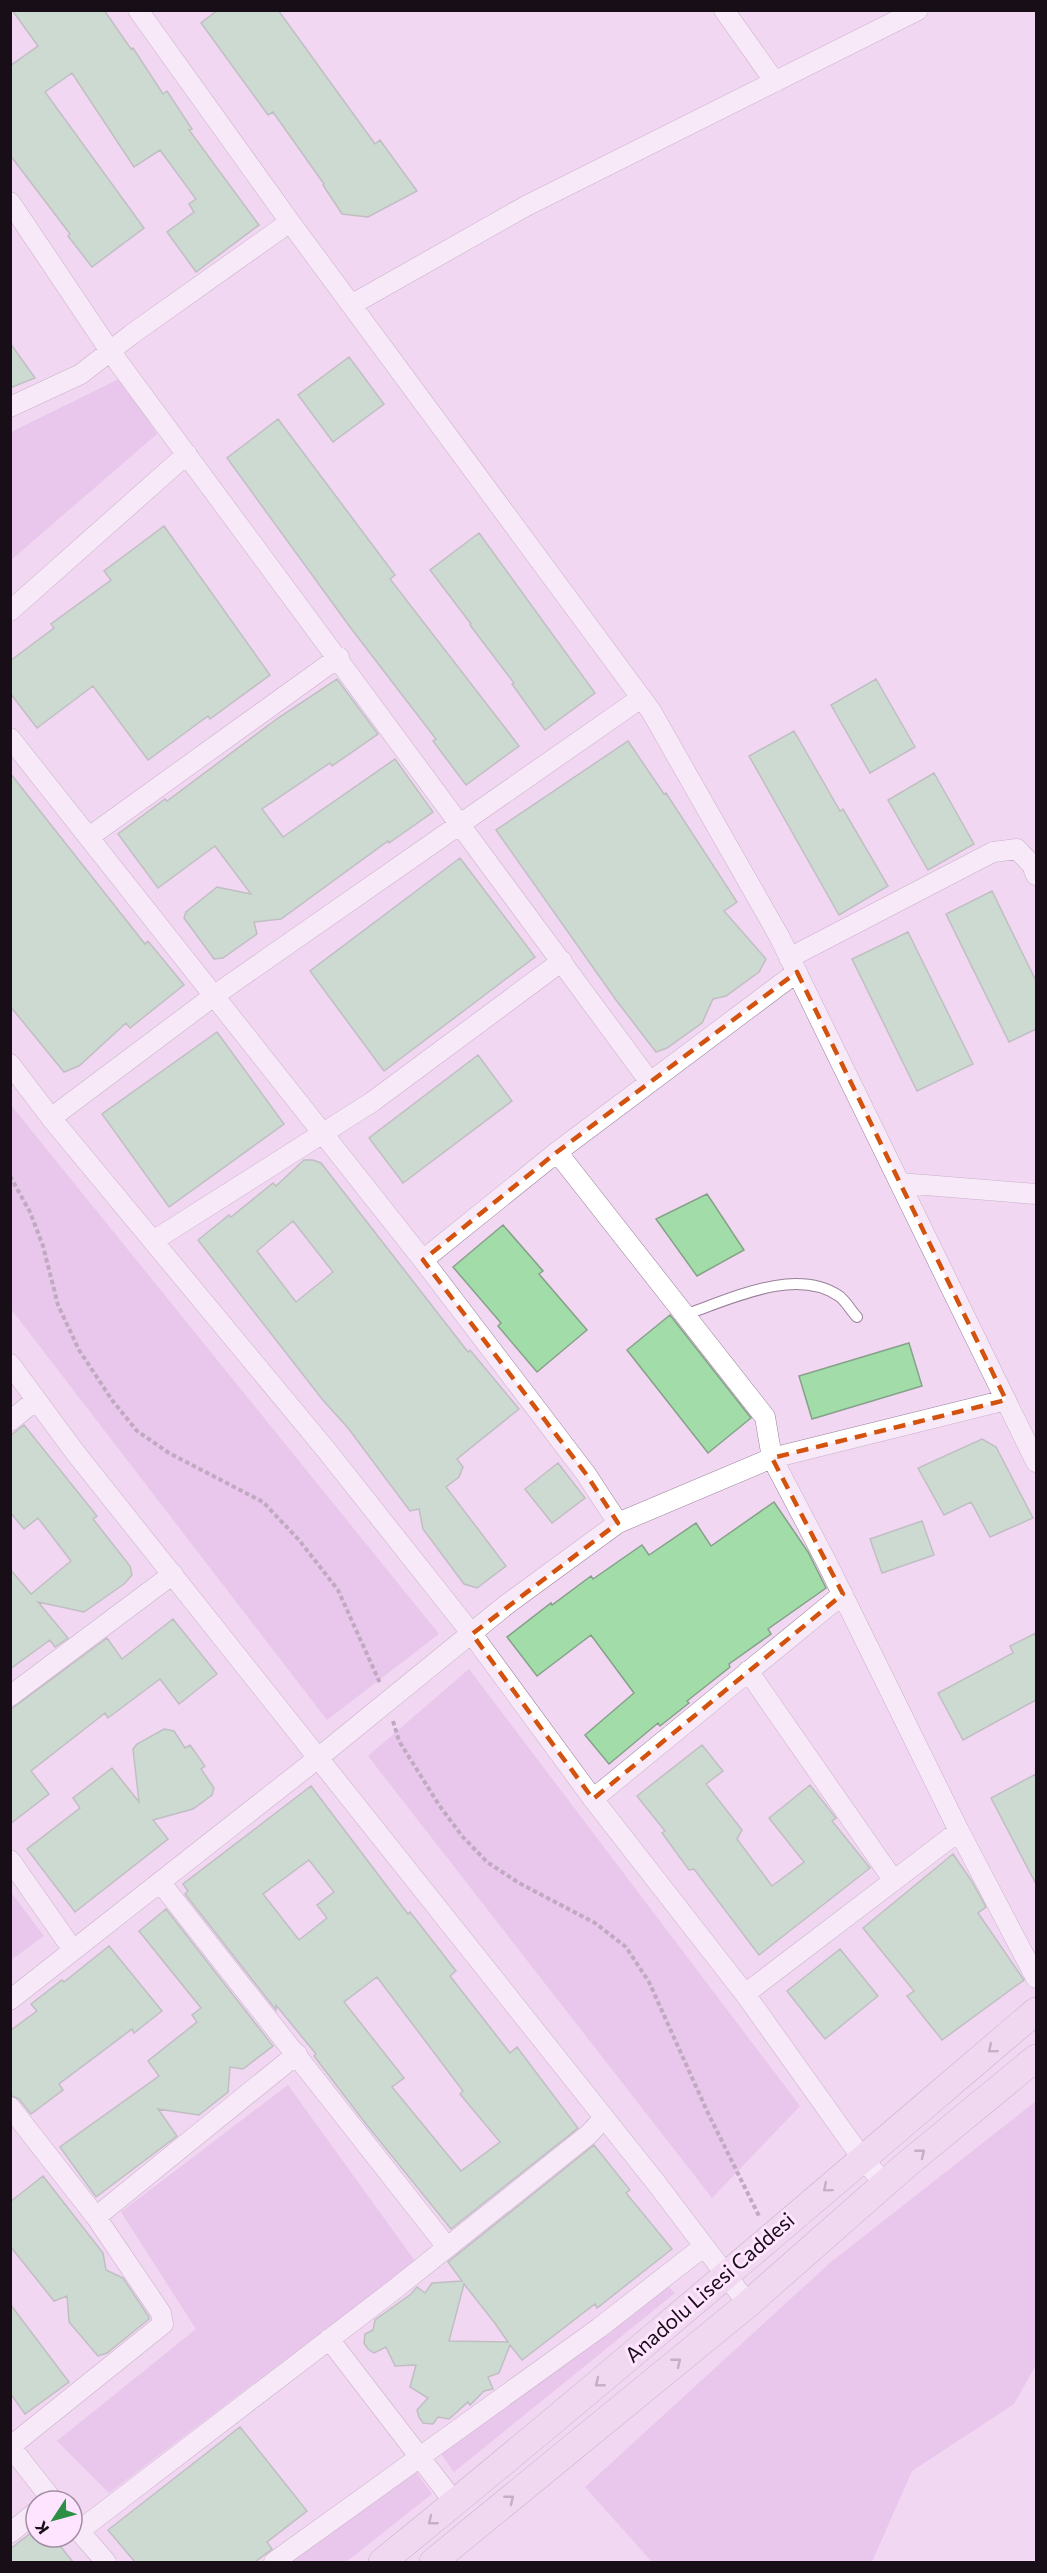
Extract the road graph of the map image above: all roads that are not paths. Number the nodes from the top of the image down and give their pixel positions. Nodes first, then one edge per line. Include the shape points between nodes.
1 (138, 10) edge
2 (724, 10) edge
3 (918, 10) edge
4 (774, 82) junction
5 (10, 202) edge
6 (290, 222) junction
7 (351, 304) junction
8 (110, 351) junction
9 (10, 408) edge
10 (188, 454) junction
11 (10, 611) edge
12 (339, 657) junction
13 (641, 698) junction
14 (10, 738) edge
15 (459, 824) junction
16 (89, 837) junction
17 (1036, 876) edge
18 (562, 961) junction
19 (793, 965) junction
20 (215, 995) junction
21 (10, 1064) edge
22 (650, 1082) junction
23 (51, 1118) junction
24 (322, 1136) junction
25 (557, 1152) junction
26 (900, 1183) junction
27 (1036, 1194) edge
28 (153, 1241) junction
29 (423, 1260) junction
30 (684, 1315) junction
31 (857, 1317) dead end
32 (10, 1364) edge
33 (36, 1400) junction
34 (1006, 1401) junction
35 (10, 1421) edge
36 (772, 1458) junction
37 (1036, 1462) edge
38 (618, 1523) junction
39 (173, 1574) junction
40 (843, 1594) junction
41 (472, 1634) junction
42 (748, 1671) junction
43 (10, 1696) edge
44 (318, 1758) junction
45 (592, 1799) junction
46 (959, 1832) junction
47 (10, 1860) edge
48 (894, 1881) junction
49 (160, 1882) junction
50 (73, 1950) junction
51 (1036, 1978) edge
52 (745, 1994) junction
53 (10, 2000) edge
54 (1036, 2011) edge
55 (297, 2054) junction
56 (1036, 2058) edge
57 (10, 2107) edge
58 (604, 2118) junction
59 (862, 2158) junction
60 (885, 2184) junction
61 (96, 2217) junction
62 (447, 2247) junction
63 (703, 2247) junction
64 (726, 2274) junction
65 (748, 2304) junction
66 (329, 2339) junction
67 (11, 2446) edge
68 (420, 2457) junction
69 (43, 2489) edge
70 (455, 2503) junction
71 (84, 2521) edge
72 (24, 2522) edge
73 (10, 2533) edge
74 (84, 2536) edge
75 (106, 2562) edge
76 (274, 2562) edge
77 (382, 2562) edge
78 (432, 2562) edge

1 - 6 street
2 - 4 street
3 - 4 street
4 - 7 street via 526,206
5 - 8 street
6 - 7 street
6 - 8 street
7 - 13 street
8 - 9 street via 81,374
8 - 10 street
10 - 11 street
10 - 12 street
12 - 15 street
12 - 16 street
13 - 15 street
13 - 19 street
14 - 16 street
15 - 18 street
15 - 20 street
16 - 20 street
17 - 19 street via 1032,865 1017,849 993,852
18 - 22 street
18 - 24 street
19 - 22 street
19 - 26 street
20 - 23 street
20 - 24 street
21 - 23 street
22 - 25 street
23 - 28 street
24 - 28 street
24 - 29 street
25 - 29 street
25 - 30 street
26 - 27 street
26 - 34 street
28 - 41 street
29 - 38 street via 586,1474
30 - 31 lane via 757,1290 806,1283 839,1296
30 - 36 street via 765,1417
32 - 33 street
33 - 35 street
33 - 39 street
34 - 36 street
34 - 37 street
36 - 38 street
36 - 40 street
38 - 41 street
39 - 43 street
39 - 44 street
40 - 42 street
40 - 46 street
41 - 44 street
41 - 45 street
42 - 45 street
42 - 48 street
44 - 49 street
44 - 58 street
45 - 52 street
46 - 48 street
46 - 51 street
47 - 50 street
48 - 52 street
49 - 50 street
49 - 55 street
50 - 53 street
52 - 59 street
54 -> 59 street, Anadolu Lisesi Caddesi
55 - 61 street
55 - 62 street
60 -> 56 street, Anadolu Lisesi Caddesi
57 - 61 street
58 - 62 street
58 - 63 street
59 - 60 street
59 -> 64 street, Anadolu Lisesi Caddesi
60 - 65 street, Anadolu Lisesi Caddesi
61 - 67 street via 161,2313 163,2324
62 - 66 street
63 - 64 street
63 - 68 street via 599,2328
64 - 65 street
64 -> 70 street, Anadolu Lisesi Caddesi
78 -> 65 street, Anadolu Lisesi Caddesi
66 - 68 street
66 - 71 street
67 - 69 street
68 - 70 street
68 - 76 street
70 -> 77 street, Anadolu Lisesi Caddesi
72 - 73 street
74 - 75 street

